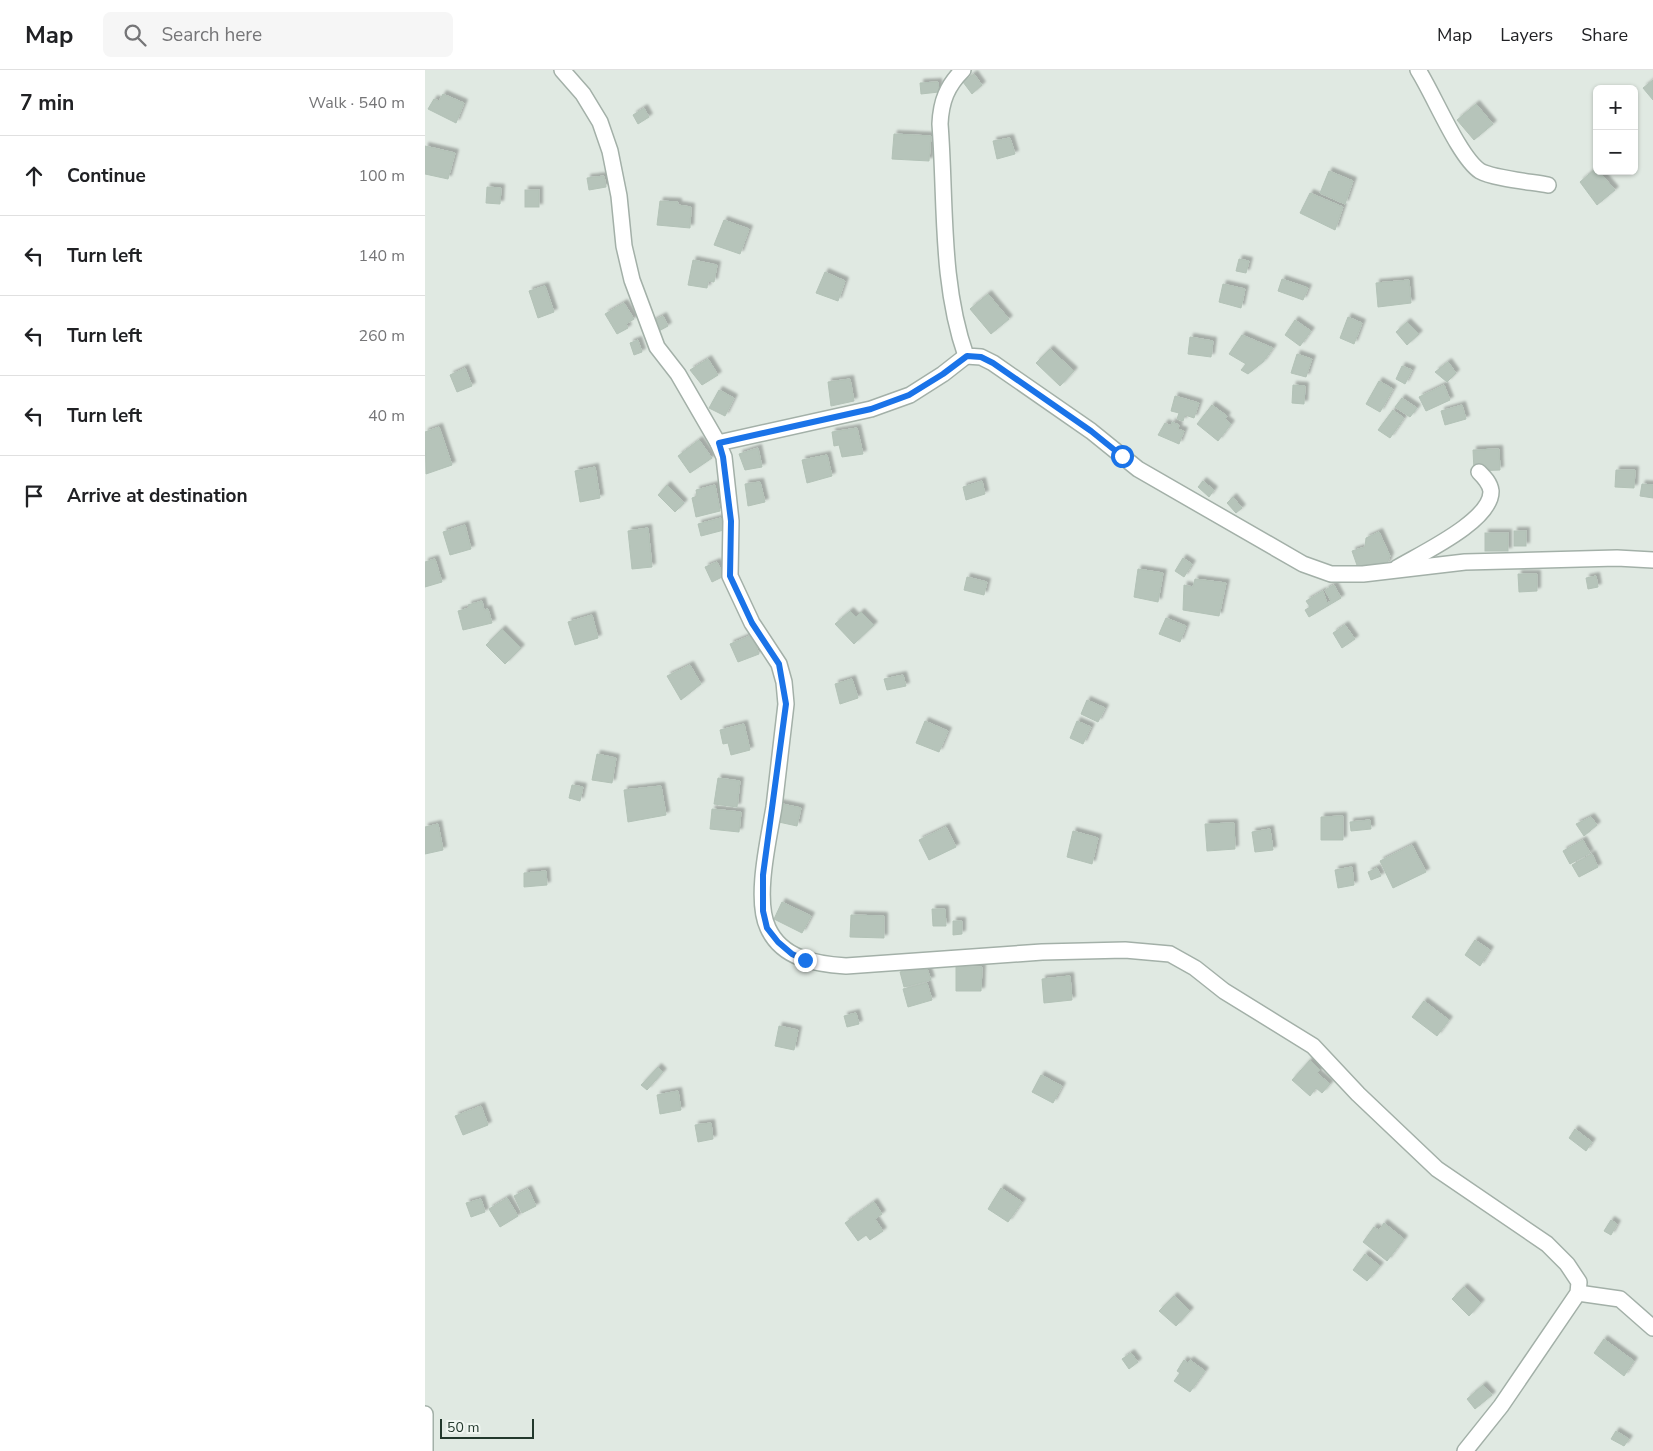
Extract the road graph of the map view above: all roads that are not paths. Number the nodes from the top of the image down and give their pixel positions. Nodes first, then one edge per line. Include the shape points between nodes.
1 (561, 70) edge
2 (963, 70) edge
3 (1418, 70) edge
4 (1548, 186) dead end
5 (967, 356) junction
6 (719, 443) junction
7 (1479, 472) dead end
8 (1653, 560) edge
9 (1391, 571) junction
10 (1578, 1292) junction
11 (1653, 1328) edge
12 (425, 1414) edge
13 (425, 1451) edge
14 (1465, 1451) edge

1 - 6 street via 583,94 603,130 619,196 624,246 632,280 657,347 678,374
2 - 5 street via 949,84 940,106 939,124 948,283 956,327
3 - 4 street via 1459,147 1481,172
5 - 6 street via 909,395 871,409
5 - 9 street via 981,357 993,363 1091,431 1138,469 1303,564 1331,574
6 - 10 street via 731,521 730,576 752,623 779,664 786,704 763,875 763,911 767,928 778,942 805,960 846,966 1042,952 1125,950 1170,954 1313,1046 1437,1169 1547,1244 1579,1282
7 - 9 street via 1491,492 1488,504 1479,516
8 - 9 street via 1465,562
10 - 11 street via 1620,1299
10 - 14 street via 1501,1406
12 - 13 street

